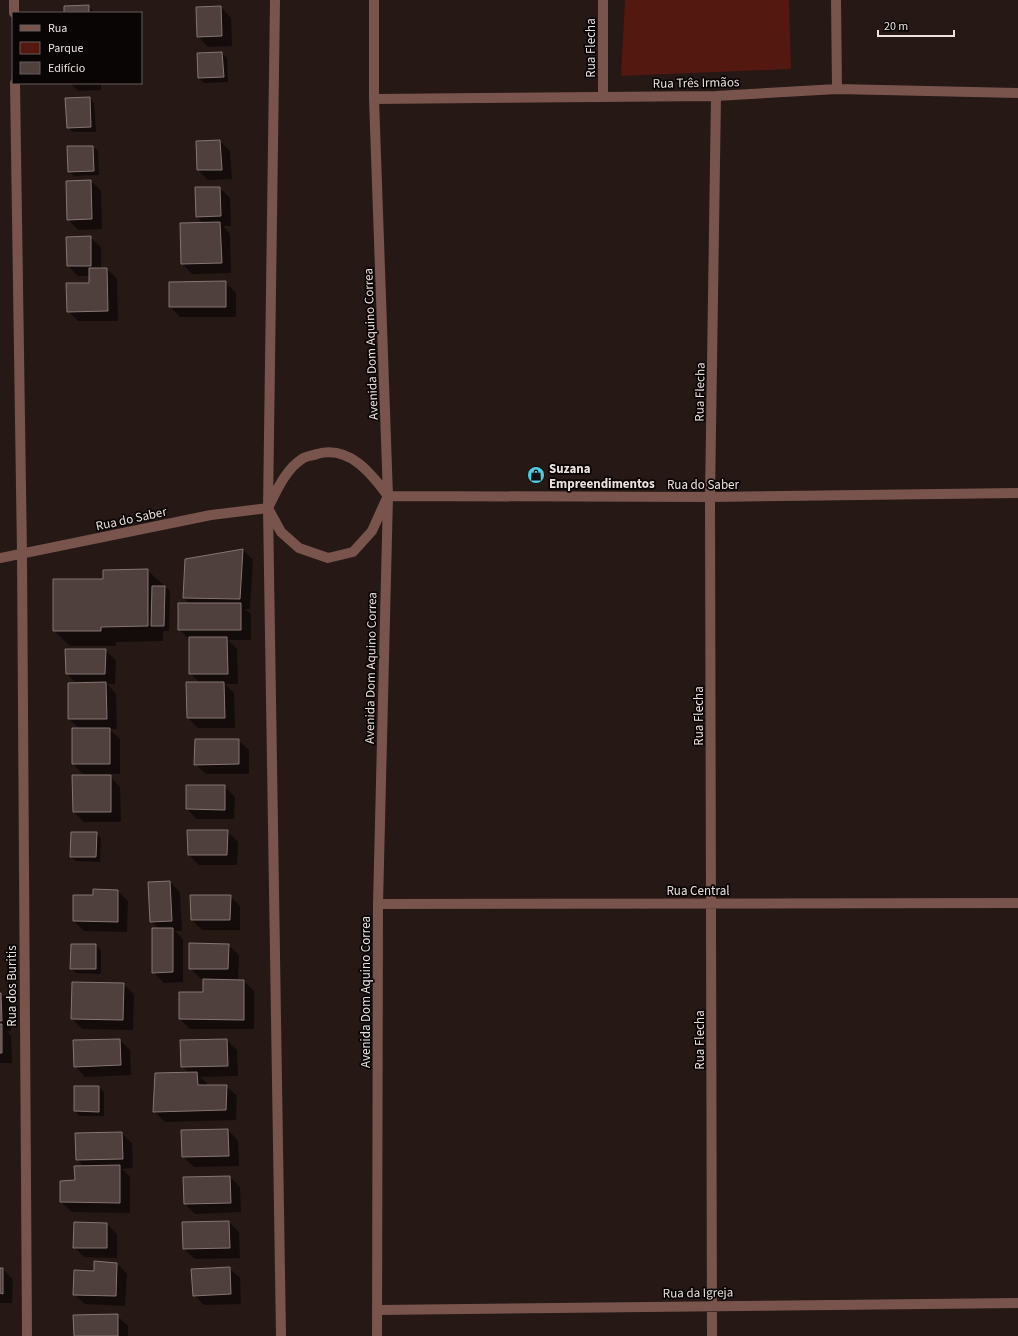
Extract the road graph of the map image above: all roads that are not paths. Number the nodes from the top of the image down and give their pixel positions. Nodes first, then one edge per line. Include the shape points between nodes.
1 (14, 0) edge
2 (275, 0) edge
3 (374, 0) edge
4 (603, 0) edge
5 (836, 0) edge
6 (14, 12) edge
7 (15, 84) edge
8 (837, 89) junction
9 (1018, 93) edge
10 (603, 96) junction
11 (716, 96) junction
12 (374, 99) junction
13 (1018, 493) edge
14 (388, 496) junction
15 (710, 498) junction
16 (268, 508) junction
17 (22, 554) junction
18 (0, 558) edge
19 (712, 903) junction
20 (1018, 903) edge
21 (378, 904) junction
22 (1018, 1303) edge
23 (712, 1305) junction
24 (378, 1310) junction
25 (27, 1336) edge
26 (281, 1336) edge
27 (377, 1336) edge
28 (712, 1336) edge

1 - 6 street
2 - 16 street
3 - 12 street, Avenida Dom Aquino Correa
4 - 10 street, Rua Flecha
5 - 8 street
7 - 17 street, Rua dos Buritis
8 - 9 street, Rua Três Irmãos
8 - 11 street, Rua Três Irmãos
10 - 11 street, Rua Três Irmãos
10 - 12 street, Rua Três Irmãos
11 - 15 street, Rua Flecha
12 - 14 street, Avenida Dom Aquino Correa
13 - 15 street, Rua do Saber
14 - 15 street, Rua do Saber
14 - 16 street via 369,471 346,455 326,452 302,458 284,478
14 - 16 street via 372,531 353,552 328,558 300,548 281,532
14 - 21 street, Avenida Dom Aquino Correa
15 - 19 street, Rua Flecha
16 - 17 street, Rua do Saber via 211,515
16 - 26 street
17 - 18 street, Rua do Saber
17 - 25 street, Rua dos Buritis
19 - 20 street, Rua Central
19 - 21 street, Rua Central
19 - 23 street, Rua Flecha
21 - 24 street, Avenida Dom Aquino Correa
22 - 23 street, Rua da Igreja
23 - 24 street, Rua da Igreja
23 - 28 street, Rua Flecha
24 - 27 street, Avenida Dom Aquino Correa

